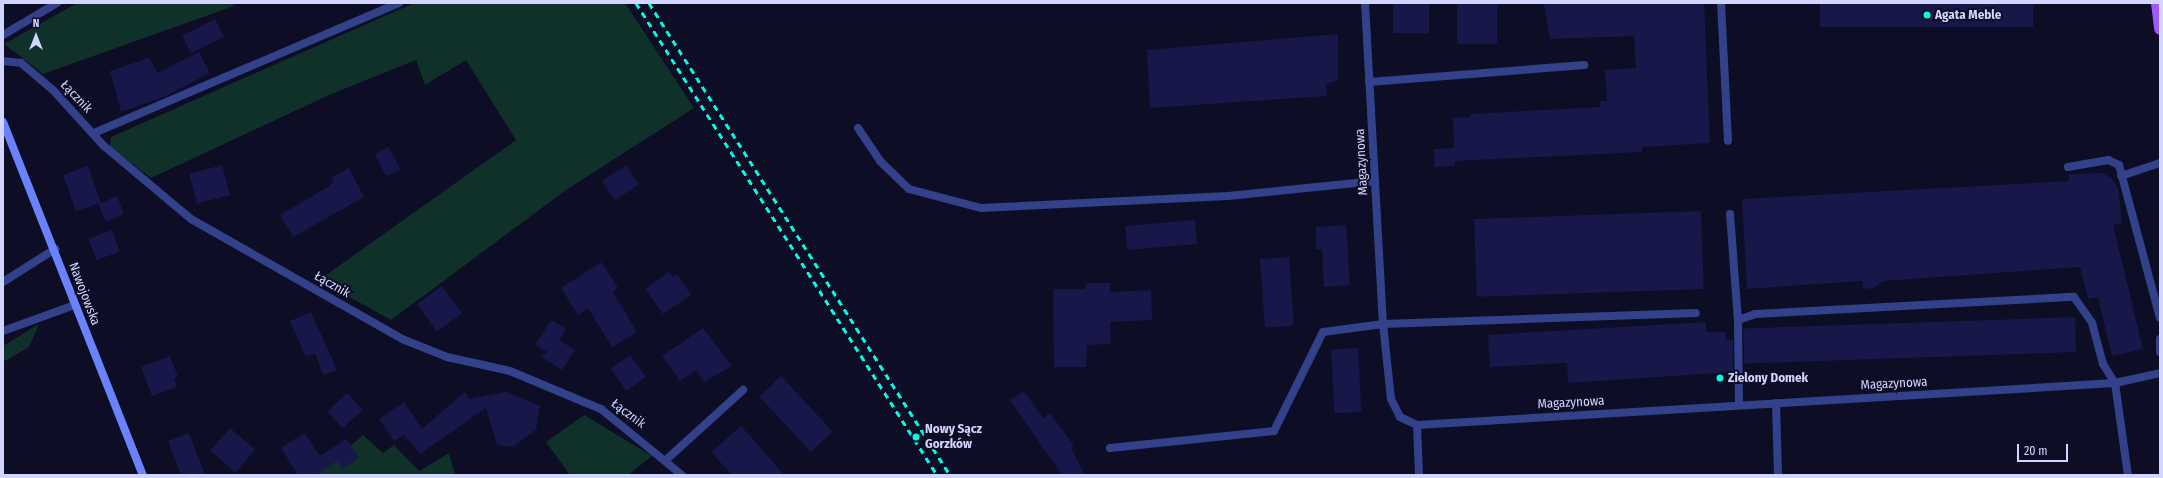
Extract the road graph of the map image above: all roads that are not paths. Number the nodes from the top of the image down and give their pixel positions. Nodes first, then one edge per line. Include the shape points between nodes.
1 (57, 3) edge
2 (398, 3) edge
3 (1365, 3) edge
4 (1721, 3) edge
5 (2157, 3) edge
6 (2160, 29) edge
7 (3, 34) edge
8 (3, 61) edge
9 (1584, 65) dead end
10 (1370, 82) junction
11 (3, 122) edge
12 (858, 128) dead end
13 (94, 133) junction
14 (1728, 141) dead end
15 (2160, 163) edge
16 (2068, 166) dead end
17 (2121, 176) junction
18 (1375, 181) junction
19 (1730, 214) dead end
20 (55, 249) junction
21 (3, 282) edge
22 (75, 305) junction
23 (1696, 313) dead end
24 (2160, 318) edge
25 (1738, 320) junction
26 (1383, 324) junction
27 (3, 331) edge
28 (2160, 339) edge
29 (2160, 352) edge
30 (2160, 373) edge
31 (2115, 383) junction
32 (743, 390) dead end
33 (1776, 403) junction
34 (1739, 405) junction
35 (1417, 425) junction
36 (1110, 448) dead end
37 (667, 459) junction
38 (143, 475) edge
39 (682, 475) edge
40 (1419, 475) edge
41 (1778, 475) edge
42 (2128, 475) edge

1 - 7 street
2 - 13 street
3 - 10 street, Magazynowa
4 - 14 street
5 - 6 main road
8 - 13 street, Łącznik via 21,63
9 - 10 street
10 - 18 street, Magazynowa
11 - 20 street, Nawojowska
12 - 18 street via 880,161 909,189 981,208 1228,196
13 - 37 street, Łącznik via 104,146 191,219 402,339 447,357 510,371 601,409
15 - 17 street
16 - 17 street via 2108,160 2119,165
17 - 24 street
18 - 26 street, Magazynowa
19 - 25 street
20 - 21 street
20 - 22 street, Nawojowska
22 - 27 street
22 - 38 street, Nawojowska
23 - 26 street
25 - 31 street via 1755,314 2074,297 2092,323 2103,364
25 - 34 street
26 - 35 street, Magazynowa via 1391,399 1400,417
26 - 36 street via 1322,332 1274,431
28 - 29 street
30 - 31 street, Magazynowa
31 - 33 street, Magazynowa
31 - 42 street
32 - 37 street
33 - 34 street, Magazynowa
33 - 41 street
34 - 35 street, Magazynowa
35 - 40 street
37 - 39 street, Łącznik

